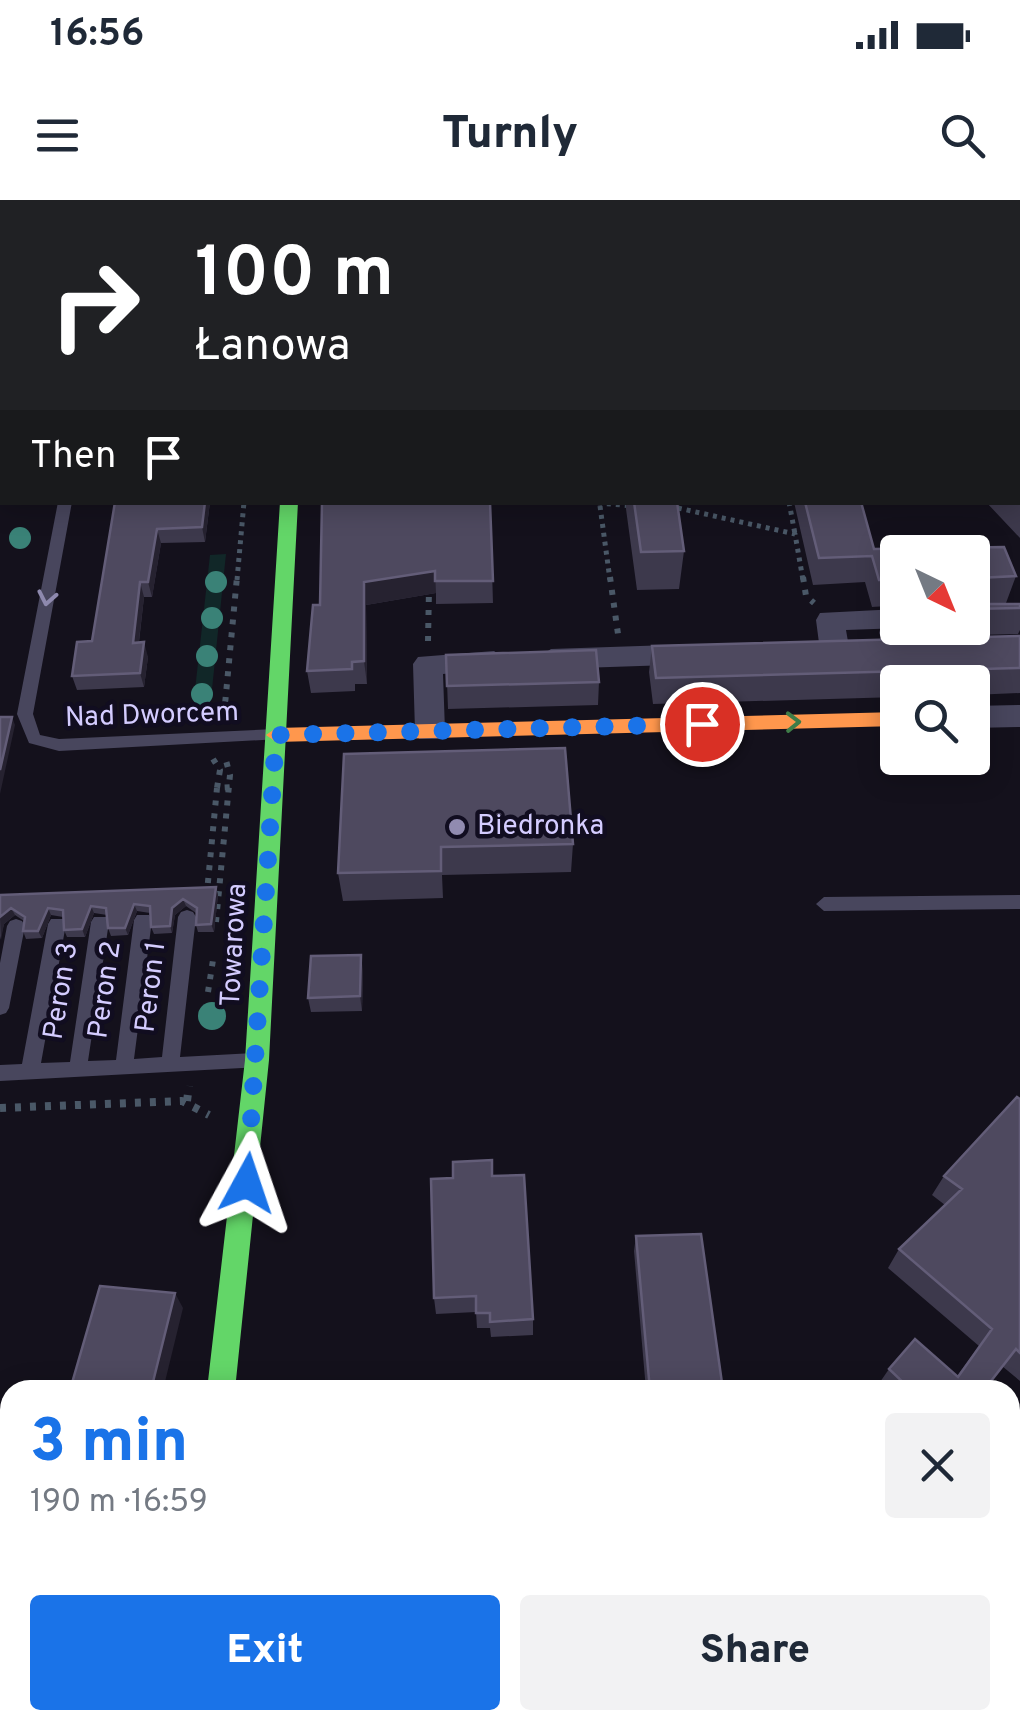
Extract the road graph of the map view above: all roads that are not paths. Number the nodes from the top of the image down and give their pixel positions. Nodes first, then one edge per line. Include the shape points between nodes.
1 (64, 505) edge
2 (288, 505) edge
3 (880, 619) edge
4 (776, 652) edge
5 (872, 652) edge
6 (737, 653) edge
7 (835, 653) junction
8 (1020, 716) edge
9 (990, 717) edge
10 (880, 719) edge
11 (430, 731) junction
12 (276, 735) junction
13 (1020, 902) edge
14 (824, 904) dead end
15 (187, 917) dead end
16 (144, 920) dead end
17 (100, 922) dead end
18 (57, 924) dead end
19 (16, 926) dead end
20 (0, 1008) edge
21 (258, 1060) junction
22 (170, 1064) junction
23 (124, 1066) junction
24 (78, 1068) junction
25 (30, 1071) junction
26 (0, 1072) edge
27 (222, 1380) edge

1 -> 12 lane, Nad Dworcem via 24,714 34,739 59,745
2 - 12 street, Towarowa
3 - 7 street via 830,620
4 - 7 street
5 - 7 street
6 - 11 street via 428,664
8 - 9 street
11 -> 10 street
11 - 12 street
12 - 21 street, Towarowa
13 - 14 lane
15 - 22 lane, Peron 1
16 - 23 lane, Peron 2
17 - 24 lane, Peron 3
18 - 25 lane
19 - 20 lane
21 - 22 lane
21 - 27 street, Towarowa
22 - 23 lane
23 - 24 lane
24 - 25 lane
25 - 26 lane

